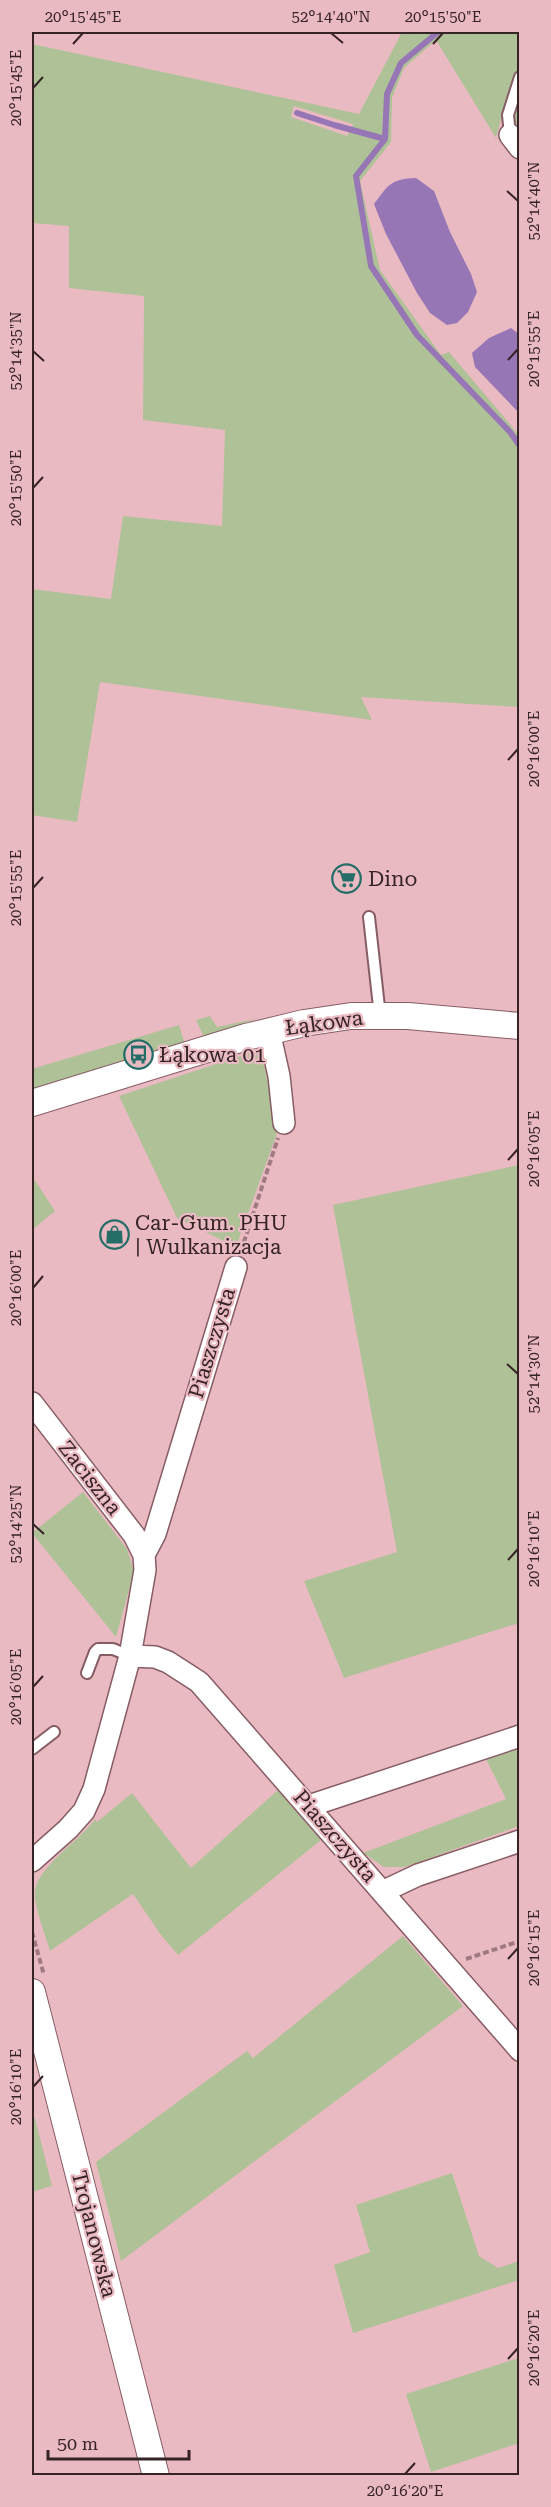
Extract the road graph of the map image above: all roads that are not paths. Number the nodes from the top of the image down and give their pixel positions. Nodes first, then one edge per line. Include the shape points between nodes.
1 (519, 77) edge
2 (515, 142) edge
3 (369, 917) dead end
4 (380, 1016) junction
5 (519, 1026) edge
6 (269, 1030) junction
7 (32, 1103) edge
8 (284, 1123) road end
9 (236, 1267) road end
10 (32, 1403) edge
11 (144, 1556) junction
12 (130, 1656) junction
13 (87, 1673) dead end
14 (54, 1732) dead end
15 (519, 1736) edge
16 (32, 1749) edge
17 (309, 1806) junction
18 (519, 1841) edge
19 (32, 1861) edge
20 (384, 1892) junction
21 (32, 1992) edge
22 (519, 2050) edge
23 (156, 2475) edge

1 - 2 lane via 508,115
3 - 4 lane
4 - 5 street, Łąkowa
4 - 6 street, Łąkowa via 351,1016
6 - 7 street, Łąkowa
6 - 8 street
9 - 11 street, Piaszczysta via 155,1534
10 - 11 street, Zaciszna via 134,1535
11 - 12 street, Piaszczysta
12 - 13 lane via 113,1648 98,1649
12 - 17 street, Piaszczysta via 155,1657 199,1682
12 - 19 street, Piaszczysta via 94,1789 84,1811
14 - 16 lane
15 - 17 street
17 - 20 street, Piaszczysta
18 - 20 street via 418,1875
20 - 22 street, Piaszczysta
21 - 23 street, Trojanowska

